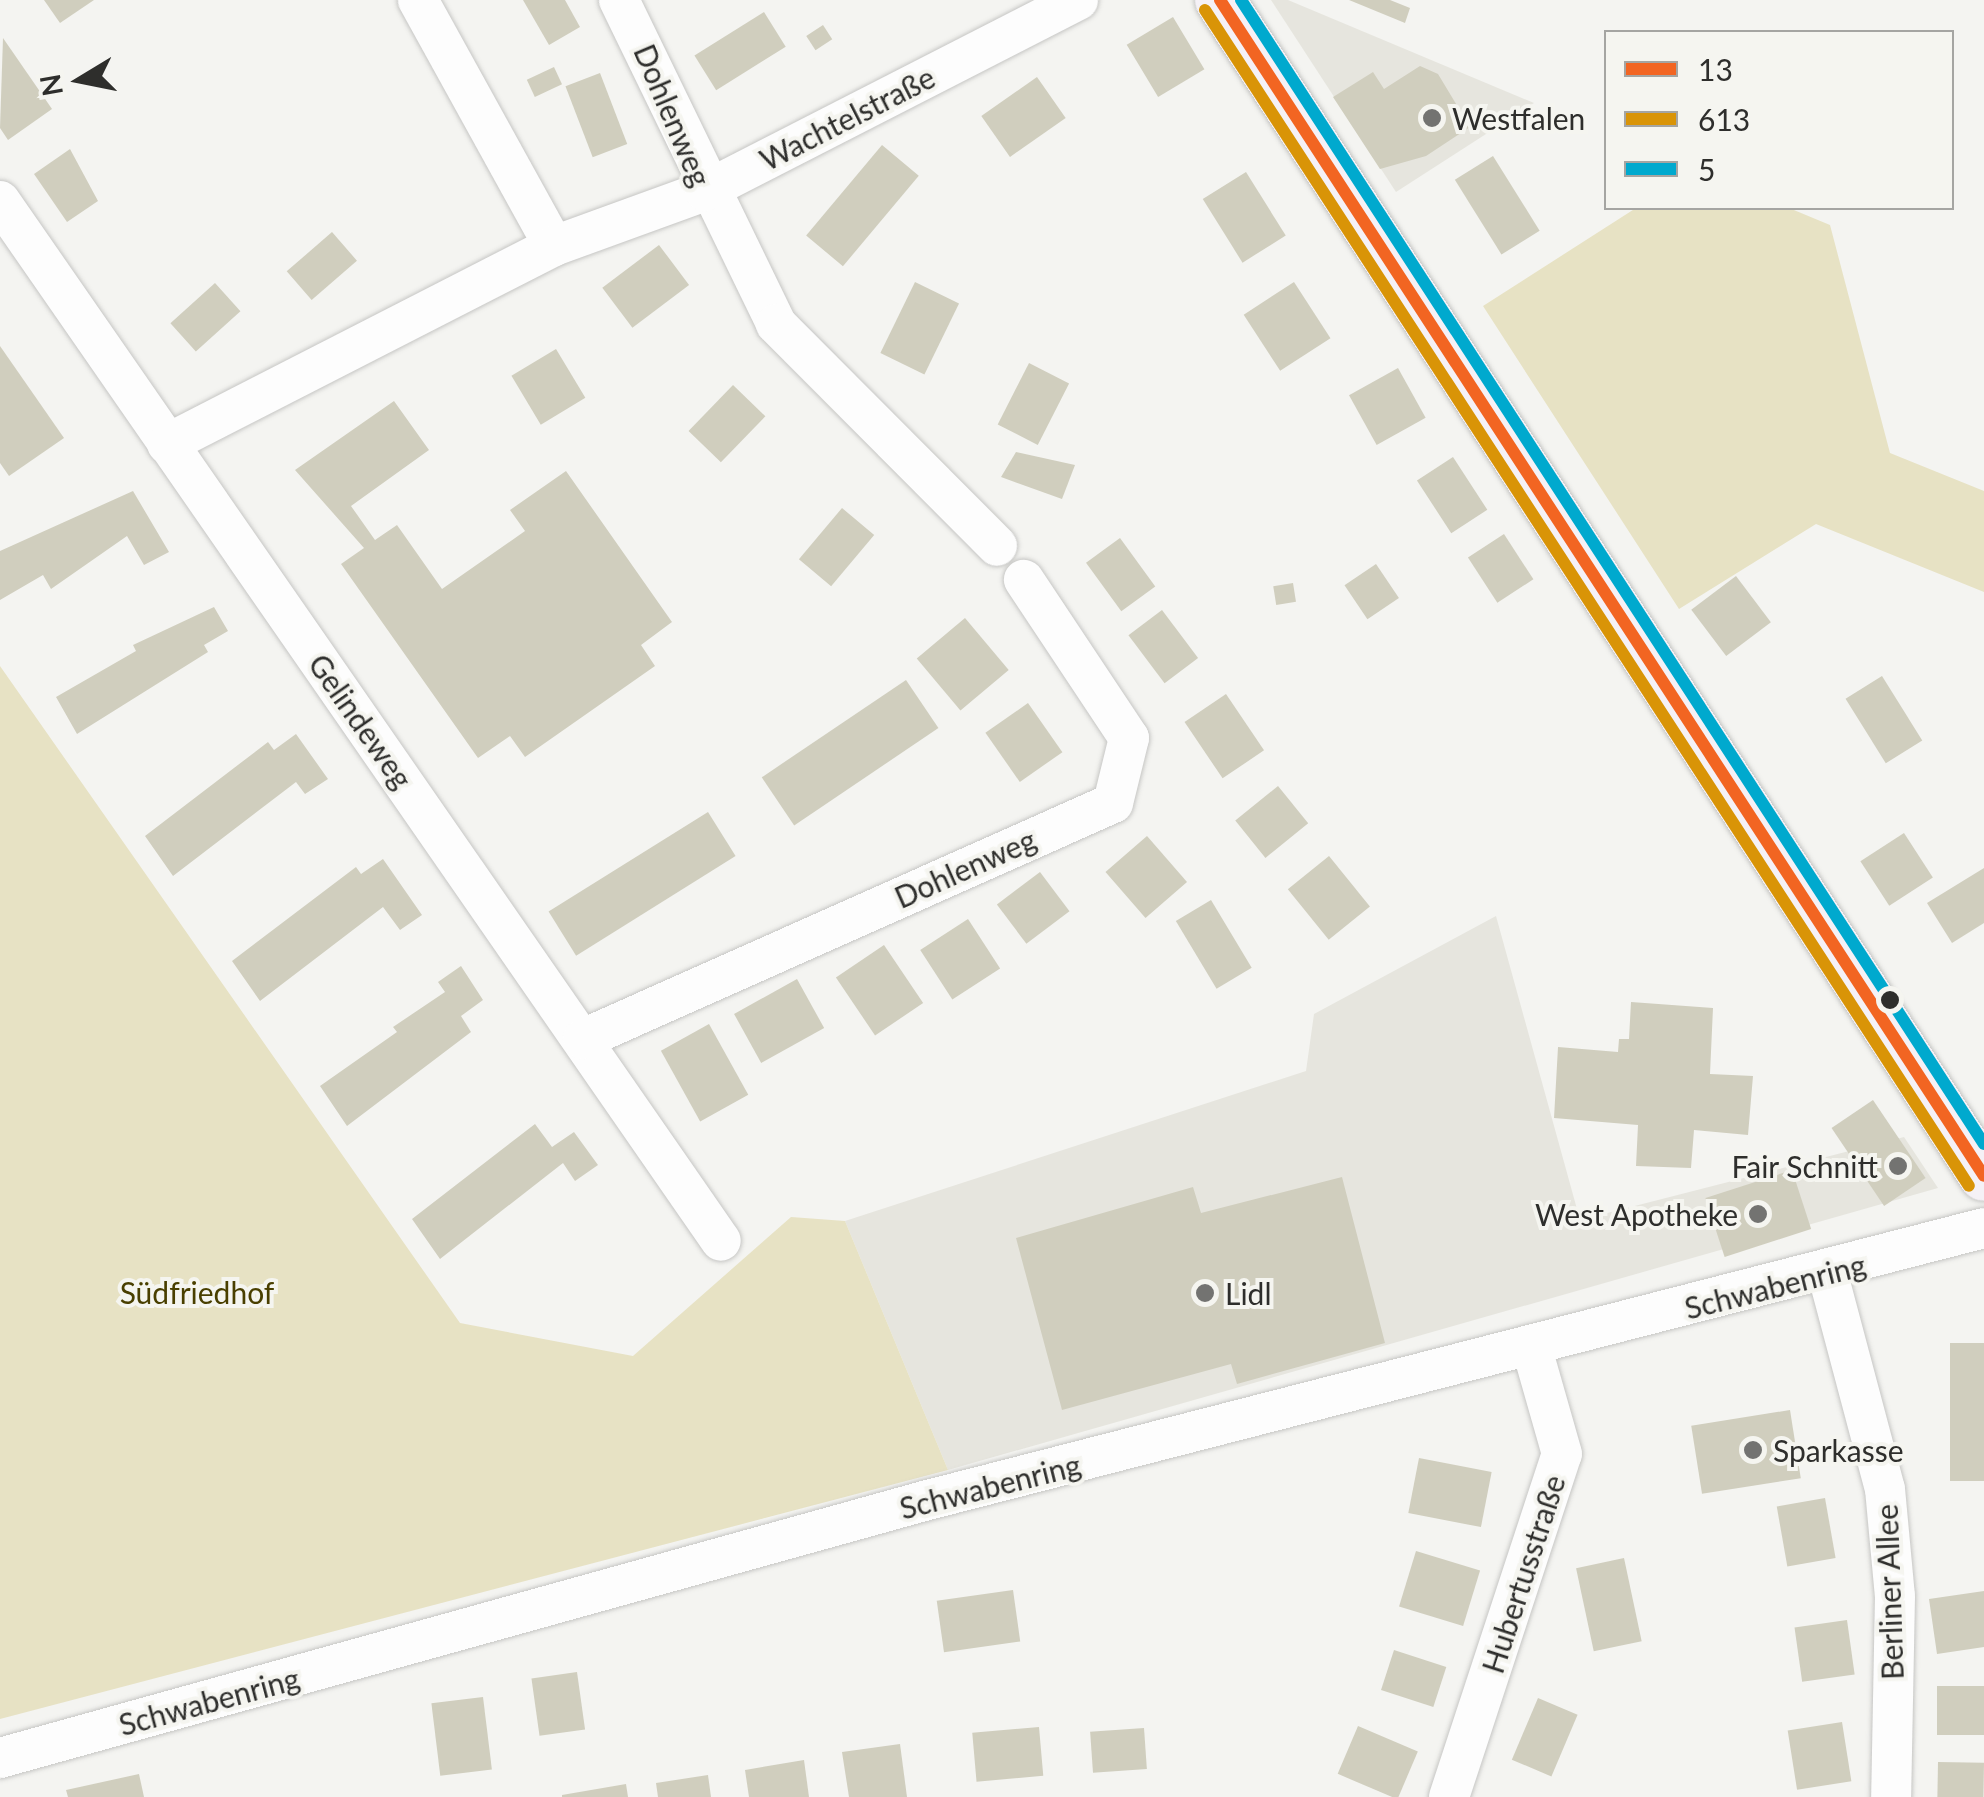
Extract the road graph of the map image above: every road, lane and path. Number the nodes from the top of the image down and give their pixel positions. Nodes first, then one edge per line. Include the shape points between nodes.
1 (418, 0) edge
2 (619, 0) edge
3 (1078, 0) edge
4 (1220, 0) edge
5 (706, 191) junction
6 (0, 201) edge
7 (554, 246) junction
8 (167, 444) junction
9 (997, 546) dead end
10 (1024, 580) dead end
11 (583, 1039) junction
12 (1984, 1176) edge
13 (1984, 1228) edge
14 (721, 1242) dead end
15 (1828, 1275) junction
16 (1532, 1349) junction
17 (0, 1758) edge
18 (1449, 1797) edge
19 (1891, 1797) edge

1 - 7 street
2 - 5 street, Dohlenweg
3 - 5 street, Wachtelstraße
4 - 12 main road
5 - 7 street, Wachtelstraße
5 - 9 street, Dohlenweg via 776,324
6 - 8 street, Gelindeweg
7 - 8 street, Wachtelstraße
8 - 11 street, Gelindeweg
10 - 11 street, Dohlenweg via 1129,738 1113,803
11 - 14 street, Gelindeweg
13 - 15 street, Schwabenring
15 - 16 street, Schwabenring
15 - 19 street, Berliner Allee via 1885,1489 1895,1596
16 - 17 street, Schwabenring via 924,1501
16 - 18 street, Hubertusstraße via 1562,1454

